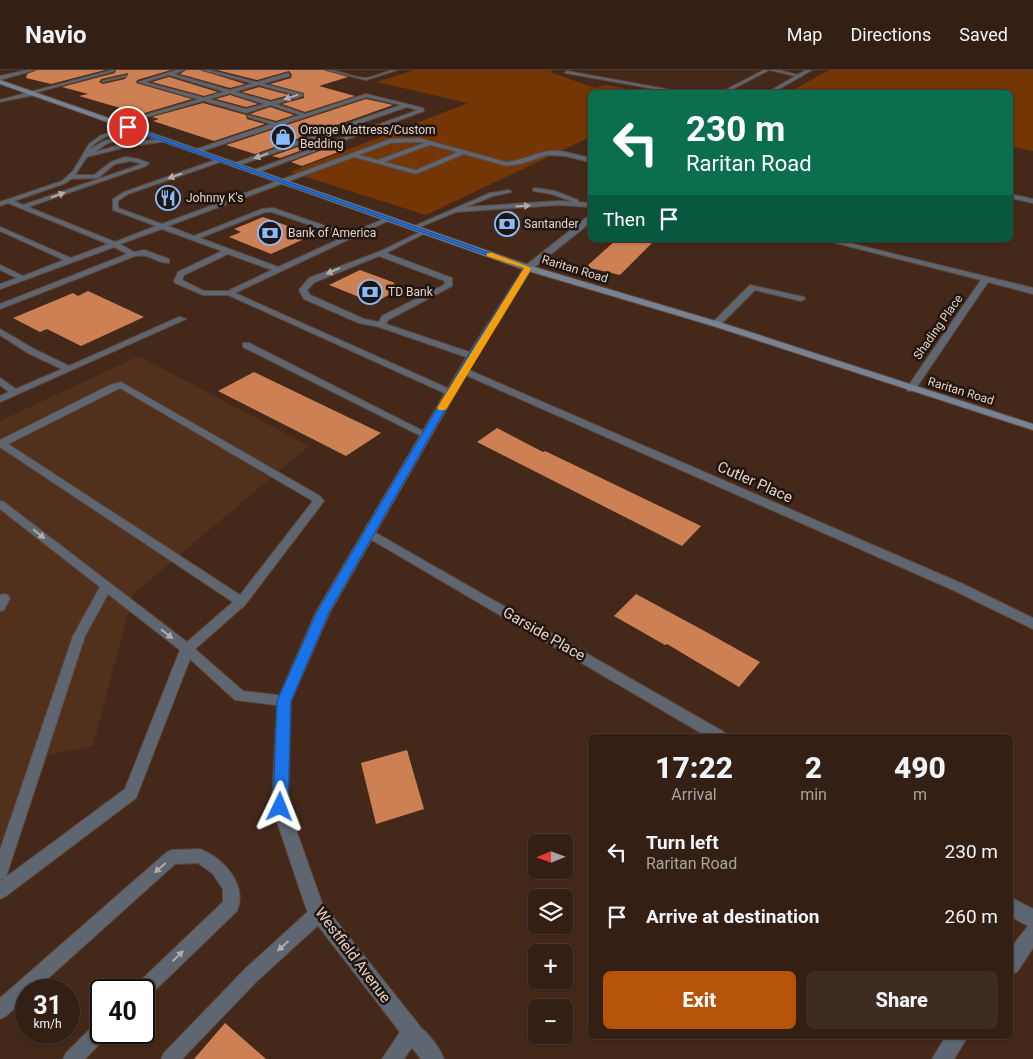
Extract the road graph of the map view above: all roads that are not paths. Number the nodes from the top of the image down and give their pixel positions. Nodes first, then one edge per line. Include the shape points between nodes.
1 (33, 70) edge
2 (182, 70) edge
3 (204, 70) edge
4 (328, 70) edge
5 (395, 70) edge
6 (767, 70) edge
7 (772, 70) edge
8 (810, 70) edge
9 (113, 71) edge
10 (568, 71) edge
11 (167, 74) junction
12 (288, 75) dead end
13 (125, 76) dead end
14 (800, 76) junction
15 (0, 78) edge
16 (0, 82) edge
17 (97, 83) dead end
18 (258, 83) junction
19 (667, 90) edge
20 (728, 90) edge
21 (776, 90) edge
22 (232, 91) junction
23 (30, 93) junction
24 (50, 95) dead end
25 (41, 97) junction
26 (202, 99) junction
27 (0, 101) edge
28 (273, 103) junction
29 (407, 106) junction
30 (304, 115) junction
31 (250, 116) dead end
32 (117, 124) junction
33 (275, 124) junction
34 (128, 127) junction
35 (138, 131) junction
36 (320, 135) junction
37 (166, 141) junction
38 (337, 141) junction
39 (430, 143) junction
40 (196, 151) junction
41 (464, 152) junction
42 (354, 155) junction
43 (85, 156) junction
44 (221, 160) junction
45 (588, 160) edge
46 (378, 162) junction
47 (234, 165) junction
48 (253, 172) junction
49 (71, 177) junction
50 (95, 180) junction
51 (284, 182) junction
52 (535, 190) dead end
53 (509, 192) dead end
54 (1013, 197) edge
55 (8, 201) junction
56 (1033, 201) edge
57 (582, 203) junction
58 (0, 204) edge
59 (588, 204) edge
60 (22, 206) junction
61 (457, 210) junction
62 (388, 219) junction
63 (588, 221) edge
64 (160, 227) junction
65 (413, 228) junction
66 (0, 229) edge
67 (424, 232) junction
68 (350, 237) junction
69 (193, 238) junction
70 (836, 242) edge
71 (114, 244) junction
72 (228, 251) junction
73 (378, 253) junction
74 (133, 254) junction
75 (69, 260) junction
76 (166, 261) dead end
77 (0, 266) edge
78 (528, 268) junction
79 (279, 270) junction
80 (22, 278) junction
81 (986, 279) junction
82 (0, 287) edge
83 (1033, 291) edge
84 (229, 293) junction
85 (801, 299) dead end
86 (0, 307) edge
87 (182, 319) dead end
88 (716, 324) junction
89 (381, 325) junction
90 (0, 331) edge
91 (246, 344) dead end
92 (472, 356) junction
93 (69, 369) junction
94 (464, 371) junction
95 (0, 381) edge
96 (910, 389) junction
97 (15, 392) junction
98 (451, 393) junction
99 (0, 399) edge
100 (1033, 427) edge
101 (426, 435) junction
102 (3, 441) edge
103 (0, 504) edge
104 (369, 533) junction
105 (106, 586) junction
106 (241, 602) junction
107 (1033, 624) edge
108 (187, 649) junction
109 (284, 701) junction
110 (716, 734) edge
111 (0, 873) edge
112 (0, 891) edge
113 (1013, 908) edge
114 (319, 914) junction
115 (1033, 919) edge
116 (1033, 933) edge
117 (1013, 961) edge
118 (154, 979) edge
119 (0, 1010) edge
120 (412, 1032) junction
121 (956, 1039) edge
122 (90, 1041) edge
123 (72, 1059) edge
124 (170, 1059) edge
125 (392, 1059) edge
126 (434, 1059) edge
127 (942, 1059) edge

1 - 15 street
2 - 11 lane
3 - 18 lane
4 - 5 lane via 366,79
6 - 20 lane
7 - 14 lane
8 - 14 street
9 - 23 lane
10 - 19 lane
11 - 22 lane
11 - 26 lane via 140,82
12 - 18 street
13 - 17 lane
14 - 21 street
16 - 23 main road, Raritan Road
18 - 22 street
18 -> 28 lane via 301,94
22 - 26 street
22 - 28 lane
23 - 25 main road, Raritan Road
23 - 27 lane
24 - 25 lane
25 - 32 main road, Raritan Road
26 - 28 lane via 246,111
26 - 32 street
28 - 30 lane via 276,107
29 - 30 lane via 366,95
29 - 36 lane
29 - 38 lane via 421,111
30 - 33 lane
31 - 33 lane
32 - 34 main road, Raritan Road
33 - 40 lane
34 - 35 main road, Raritan Road
34 - 43 lane via 93,142
35 - 37 main road, Raritan Road
35 - 43 lane via 104,142
36 - 38 lane
36 -> 47 lane
37 - 40 main road, Raritan Road
37 - 43 lane via 130,144
38 - 48 lane
39 - 41 lane
39 - 42 lane via 412,140 390,142
39 - 46 lane
40 - 44 main road, Raritan Road
41 - 45 lane via 506,164 546,153
41 - 46 lane via 416,172
42 - 46 lane
42 - 51 lane
43 - 49 lane
44 - 47 main road, Raritan Road
44 -> 64 lane via 126,193 115,200 115,209
47 - 48 main road, Raritan Road
48 - 51 main road, Raritan Road
49 - 50 lane
49 - 55 lane via 56,186
50 - 50 lane via 107,178 146,163 127,158 106,165
60 -> 50 lane
51 - 62 main road, Raritan Road
51 - 64 lane
52 - 57 lane via 554,192
53 - 61 lane via 492,194
54 - 56 street
55 - 58 lane
55 - 60 lane
57 - 59 lane
61 -> 57 lane
60 - 71 lane
61 - 65 lane
62 - 65 main road, Raritan Road
62 - 68 lane
63 - 78 street, Westfield Avenue
64 - 69 lane
64 - 71 lane
65 - 67 main road, Raritan Road
66 - 75 lane
67 - 73 lane
67 - 78 main road, Raritan Road
68 - 69 lane via 273,210 264,210
68 - 79 lane
69 - 72 lane
70 - 81 street
71 - 74 lane
71 - 75 lane
72 - 79 lane
72 - 84 lane via 181,274 178,281 203,293
73 - 89 lane via 450,280 448,286 385,318
73 -> 89 lane via 312,280 303,290 307,297 362,321
74 - 76 lane via 144,252
74 - 86 lane
75 - 80 lane
77 - 80 lane
78 - 88 main road, Raritan Road
78 - 92 street, Westfield Avenue
79 - 84 lane
80 - 82 lane
81 - 83 street
81 - 96 street, Shading Place
84 - 98 lane
85 - 88 lane via 753,287
87 - 93 lane
88 - 96 main road, Raritan Road
89 - 92 lane
90 - 93 lane via 31,351
91 - 101 lane
92 - 94 street, Westfield Avenue
93 - 97 lane
94 - 98 street, Westfield Avenue
94 - 107 street, Cutler Place via 958,587
95 - 97 lane
96 - 100 main road, Raritan Road
97 - 99 lane
98 - 101 street, Westfield Avenue
101 - 104 street, Westfield Avenue
102 - 106 lane via 3,445
102 - 106 lane via 121,385 316,498 319,501 317,505
103 -> 105 lane
104 - 109 street, Westfield Avenue via 323,612
104 - 110 street, Garside Place
105 -> 108 lane
105 - 111 lane via 79,636
106 - 108 lane
108 - 109 lane via 240,696
108 - 112 lane via 131,793
109 - 114 street, Westfield Avenue via 280,807
113 - 115 street
114 - 120 street, Westfield Avenue
114 -> 124 lane via 250,975
116 - 117 street
118 -> 119 lane via 231,905 231,887 218,869 200,856 172,857
120 - 125 street
120 - 126 street, Westfield Avenue
121 - 127 street
122 - 123 lane

